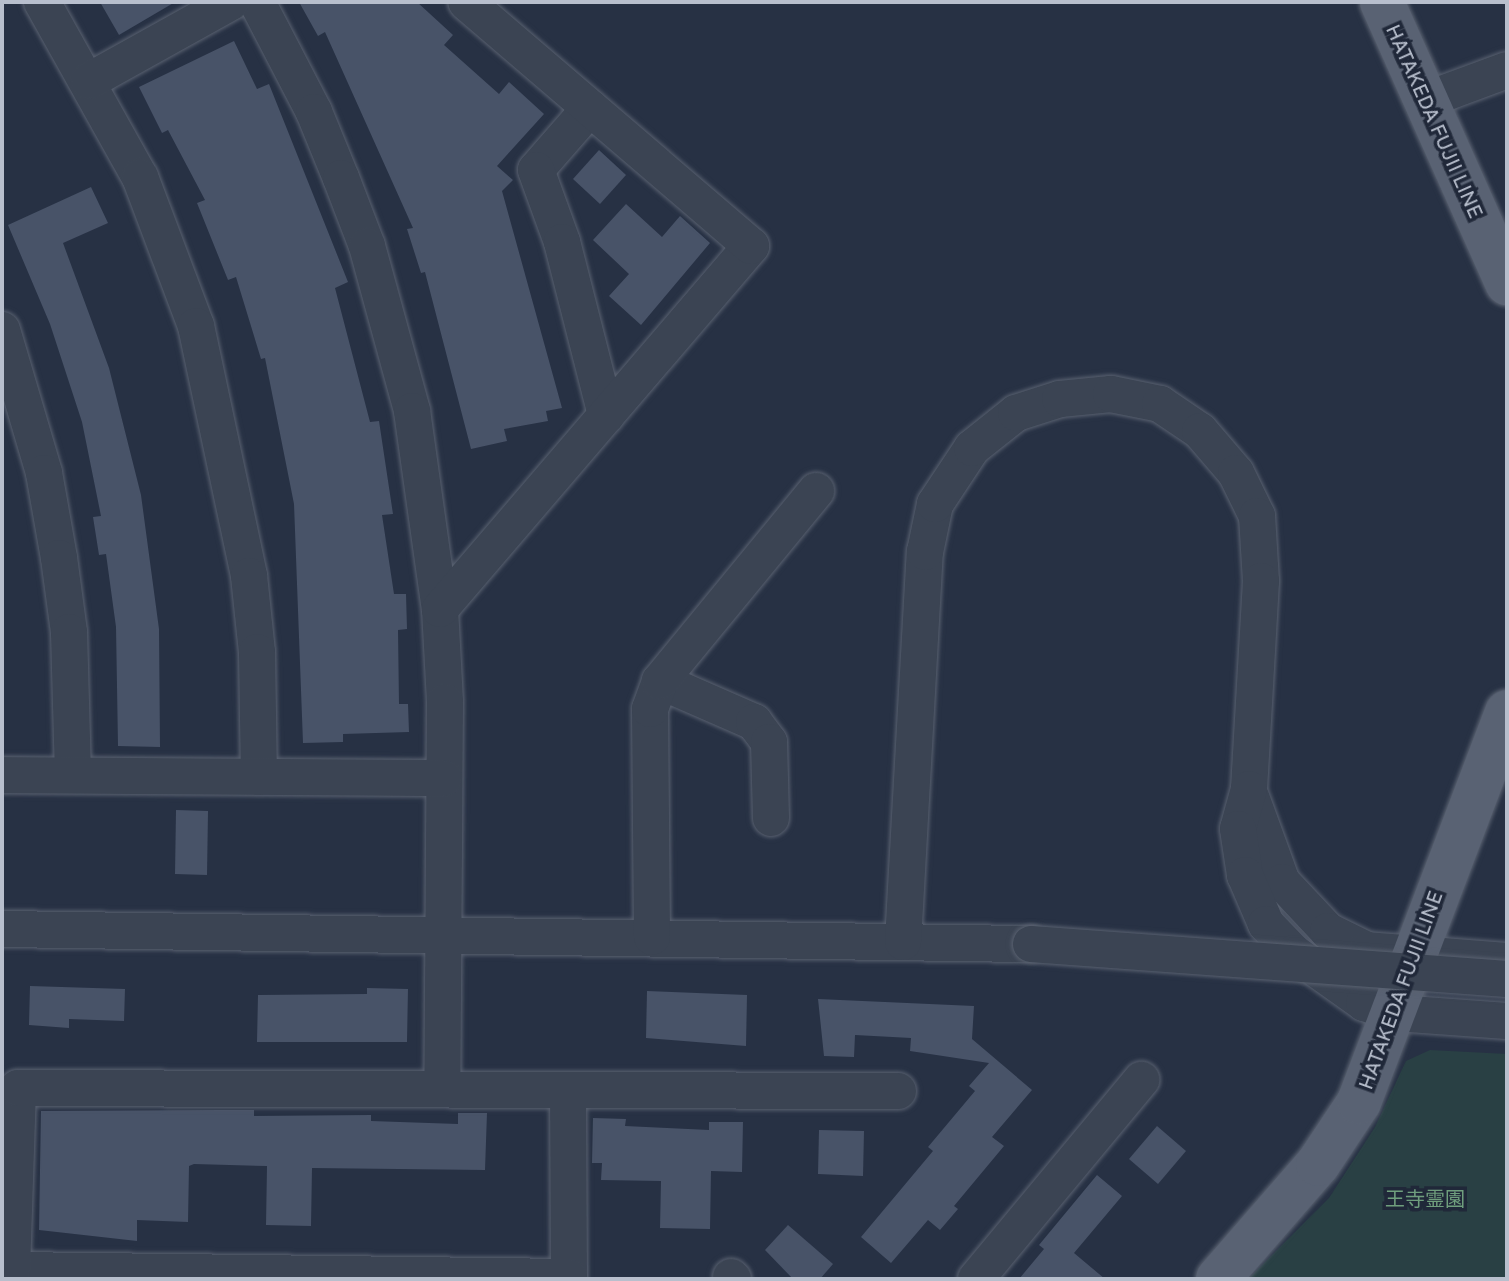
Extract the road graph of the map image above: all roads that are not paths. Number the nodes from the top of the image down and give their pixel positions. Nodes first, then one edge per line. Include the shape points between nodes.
1 (42, 2) edge
2 (231, 2) edge
3 (257, 2) edge
4 (466, 2) edge
5 (1382, 2) edge
6 (1507, 70) edge
7 (89, 81) junction
8 (1426, 100) junction
9 (590, 108) junction
10 (1507, 283) edge
11 (2, 330) edge
12 (606, 415) junction
13 (816, 491) dead end
14 (440, 609) junction
15 (660, 681) junction
16 (1507, 712) edge
17 (2, 775) edge
18 (73, 775) junction
19 (259, 777) junction
20 (444, 778) junction
21 (1249, 789) junction
22 (771, 818) dead end
23 (2, 929) edge
24 (442, 934) junction
25 (652, 937) junction
26 (903, 942) junction
27 (1413, 955) junction
28 (1507, 961) edge
29 (1507, 979) edge
30 (1396, 1013) junction
31 (1507, 1021) edge
32 (1141, 1080) dead end
33 (442, 1089) junction
34 (568, 1090) junction
35 (898, 1091) dead end
36 (569, 1278) edge
37 (976, 1279) edge
38 (1218, 1279) edge

1 - 7 street
2 - 7 street
3 - 14 street via 314,112 371,259 412,411
4 - 9 street
5 - 8 main road, HATAKEDA FUJII LINE
6 - 8 street
7 - 19 street via 167,244 219,414 249,576 257,652
8 - 10 main road, HATAKEDA FUJII LINE
9 - 12 street via 536,170 562,242
9 - 12 street via 751,246
11 - 18 street via 44,473 59,558 69,632
12 - 14 street
13 - 15 street
14 - 20 street
15 - 22 street via 754,722 769,742
15 - 25 street via 650,709
16 - 27 main road, HATAKEDA FUJII LINE
17 - 18 street
18 - 19 street
19 - 20 street
20 - 24 street
21 - 26 street via 1261,548 1257,516 1236,473 1200,431 1160,404 1086,395 1016,413 959,464 944,484 928,530
21 - 27 street via 1267,849 1300,907 1328,931 1367,950
21 - 30 street via 1238,829 1245,875 1266,924 1333,985
23 - 24 street
24 - 25 street
24 - 33 street
25 - 26 street
26 - 29 street, bridge via 1031,944
27 - 28 street
27 - 30 main road, HATAKEDA FUJII LINE
30 - 31 street
30 - 38 main road, HATAKEDA FUJII LINE via 1347,1122
32 - 37 street
33 - 34 street
33 - 36 street via 18,1088 12,1270
34 - 35 street
34 - 36 street

